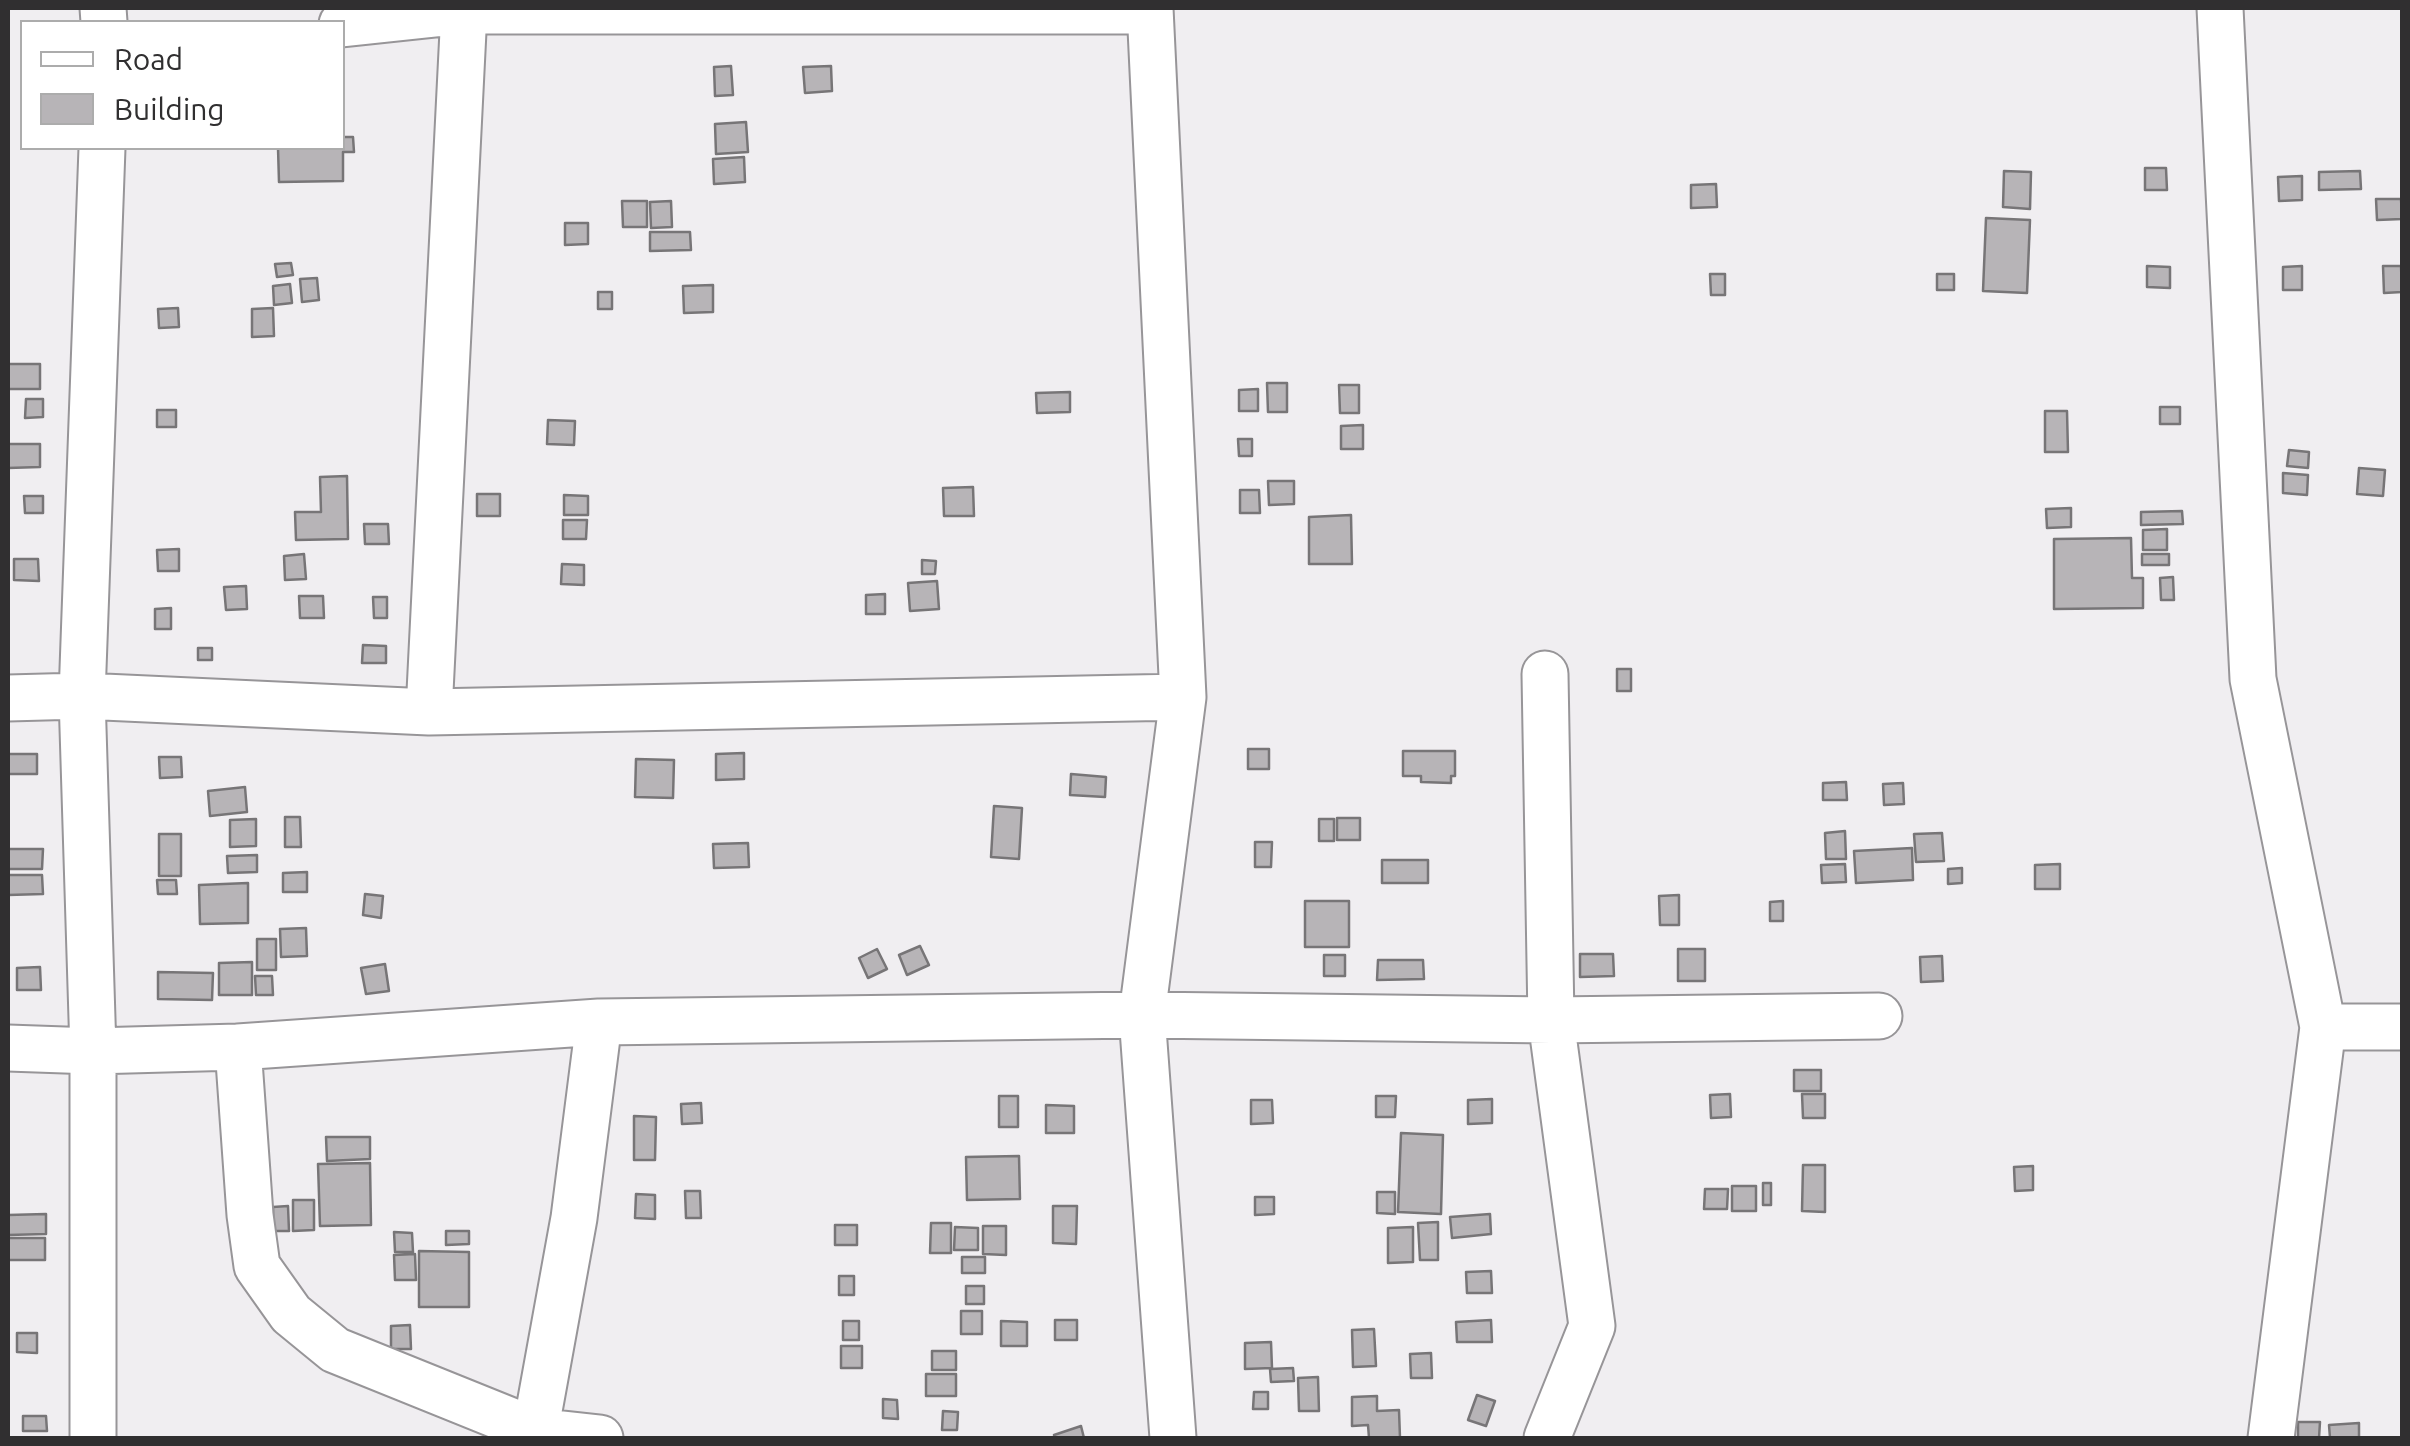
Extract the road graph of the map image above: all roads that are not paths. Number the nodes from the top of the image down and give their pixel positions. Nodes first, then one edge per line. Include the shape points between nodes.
1 (2220, 8) edge
2 (463, 9) edge
3 (1150, 9) edge
4 (345, 24) edge
5 (102, 150) edge
6 (1545, 674) dead end
7 (82, 696) junction
8 (1183, 697) junction
9 (8, 698) edge
10 (429, 712) junction
11 (1142, 1015) junction
12 (1879, 1016) dead end
13 (1550, 1020) junction
14 (599, 1022) junction
15 (2323, 1027) junction
16 (2402, 1027) edge
17 (238, 1047) junction
18 (8, 1048) edge
19 (94, 1051) junction
20 (535, 1435) edge
21 (93, 1438) edge
22 (600, 1438) edge
23 (1173, 1438) edge
24 (1547, 1438) edge
25 (2271, 1438) edge

1 - 15 street via 2253,680
2 - 3 street
2 - 4 street
2 - 10 street
3 - 8 street
5 - 7 street
6 - 13 street
7 - 9 street
7 - 10 street
7 - 19 street
8 - 10 street
8 - 11 street
11 - 13 street
11 - 14 street
11 - 23 street
12 - 13 street
13 - 24 street via 1592,1326
14 - 17 street
14 - 20 street via 574,1218
15 - 16 street
15 - 25 street
17 - 19 street
17 - 20 street via 257,1266 291,1314 335,1350
18 - 19 street
19 - 21 street
20 - 22 street

